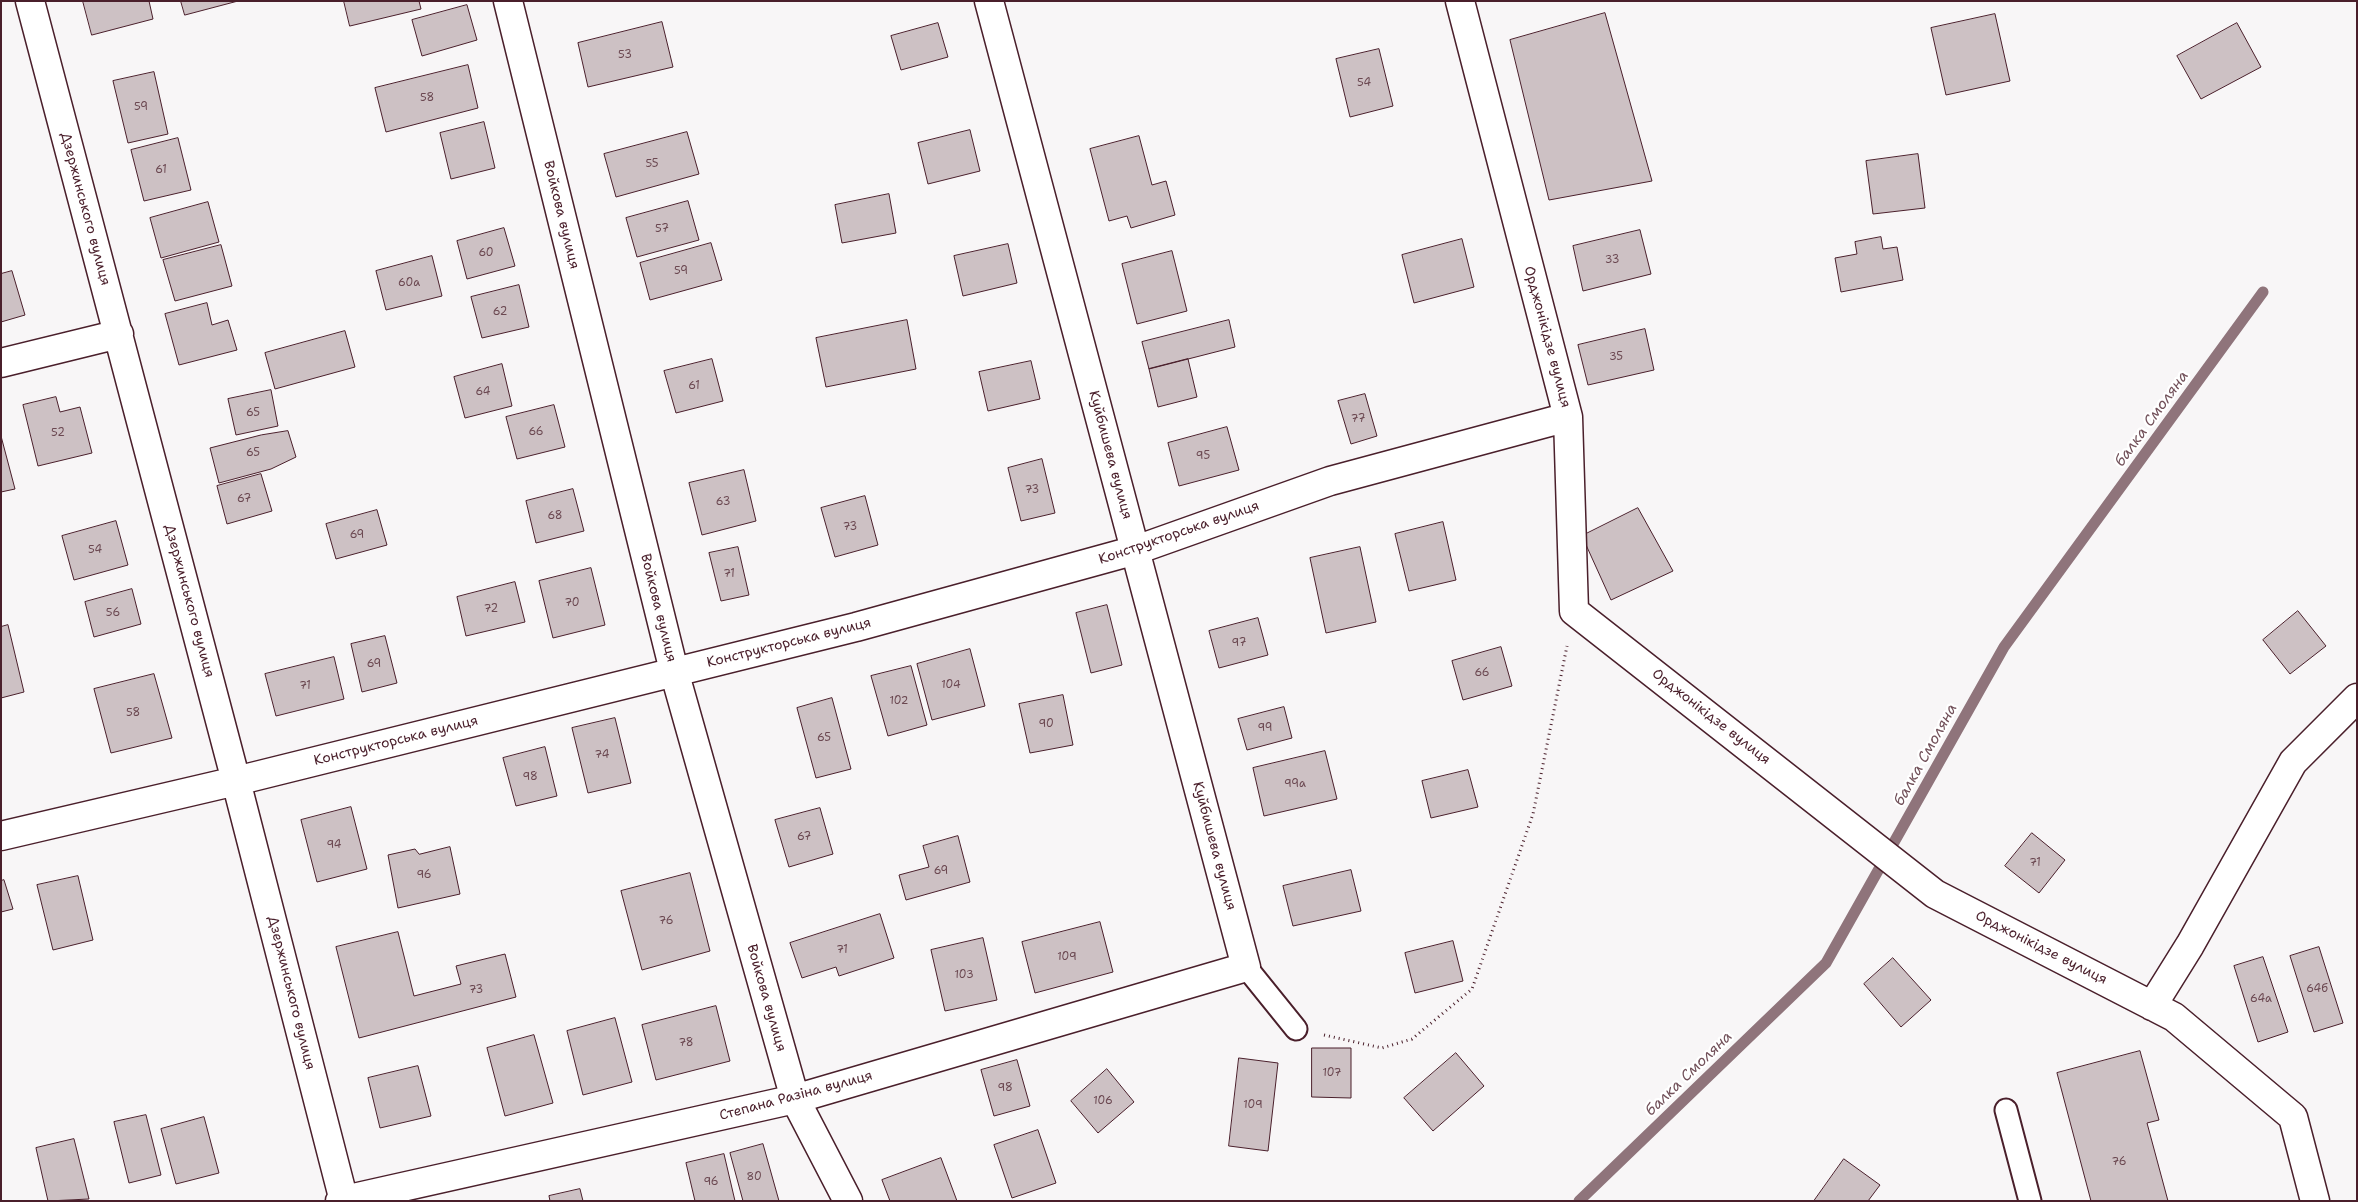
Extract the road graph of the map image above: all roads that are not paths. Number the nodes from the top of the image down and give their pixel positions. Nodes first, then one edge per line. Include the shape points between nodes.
1 (30, 1) edge
2 (508, 1) edge
3 (989, 1) edge
4 (1460, 1) edge
5 (118, 334) junction
6 (1, 363) edge
7 (1568, 417) junction
8 (1136, 550) junction
9 (674, 671) junction
10 (2357, 698) edge
11 (236, 781) junction
12 (1, 836) edge
13 (1246, 967) junction
14 (2152, 1006) junction
15 (1296, 1029) road end
16 (795, 1099) junction
17 (2006, 1110) dead end
18 (343, 1200) edge
19 (848, 1201) edge
20 (2030, 1201) edge
21 (2315, 1201) edge

1 - 5 street, Дзержинського вулиця
2 - 9 street, Войкова вулиця
3 - 8 street, Куйбишева вулиця
4 - 7 street, Орджонікідзе вулиця
5 - 6 street
5 - 11 street, Дзержинського вулиця
7 - 8 street, Конструкторська вулиця via 1330,481
7 - 14 street, Орджонікідзе вулиця via 1574,611 1935,894
8 - 9 street, Конструкторська вулиця via 856,627
8 - 13 street, Куйбишева вулиця
9 - 11 street, Конструкторська вулиця
9 - 16 street, Войкова вулиця
10 - 14 street via 2293,762
11 - 12 street, Конструкторська вулиця
11 - 18 street, Дзержинського вулиця
13 - 15 lane
13 - 16 street, Степана Разіна вулиця
14 - 21 street, Орджонікідзе вулиця via 2174,1017 2293,1117
16 - 18 street, Степана Разіна вулиця
16 - 19 street, Войкова вулиця
17 - 20 lane

